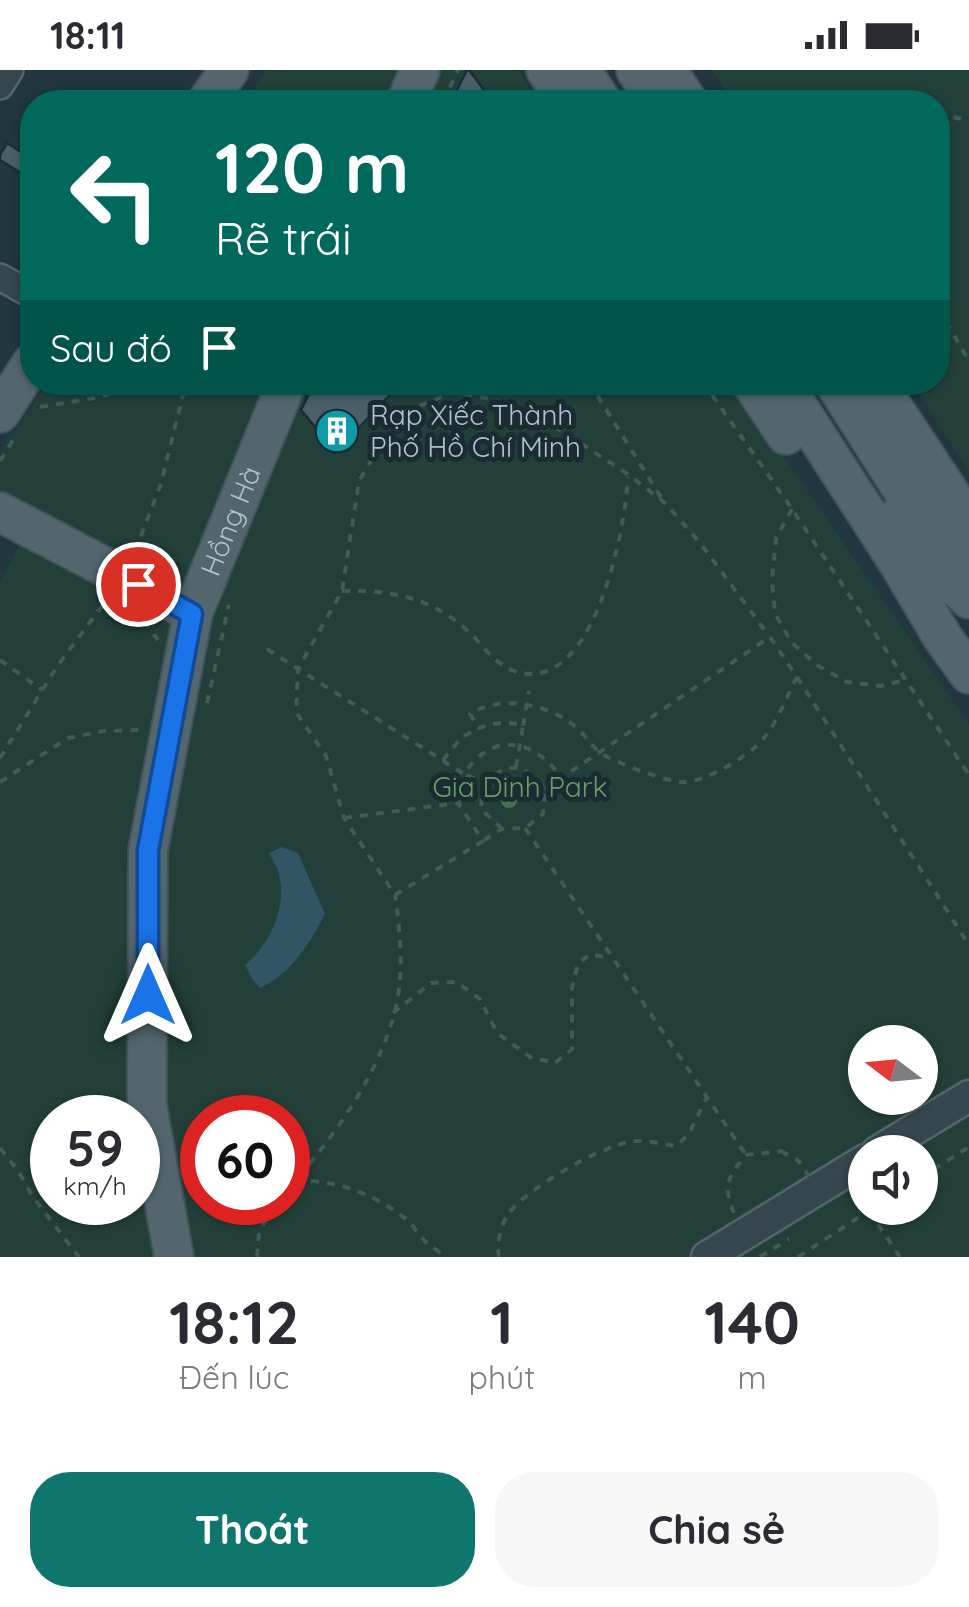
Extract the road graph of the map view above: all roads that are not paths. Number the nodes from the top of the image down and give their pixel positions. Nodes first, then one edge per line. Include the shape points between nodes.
1 (10, 70) edge
2 (0, 86) edge
3 (282, 395) edge
4 (760, 395) edge
5 (791, 395) edge
6 (814, 395) edge
7 (842, 395) edge
8 (885, 395) edge
9 (0, 512) edge
10 (964, 548) edge
11 (903, 552) junction
12 (969, 598) edge
13 (192, 614) junction
14 (943, 638) junction
15 (969, 674) edge
16 (969, 1096) edge
17 (905, 1135) edge
18 (848, 1170) edge
19 (174, 1257) edge
20 (707, 1257) edge

1 - 2 street
3 - 13 main road, Hồng Hà
4 - 14 main road via 878,575
5 - 11 main road
6 - 11 main road
7 - 10 main road via 916,512
8 - 10 main road via 951,495
9 - 13 main road
11 - 12 main road
11 - 14 main road
13 - 19 main road, Hồng Hà via 148,850 147,1104
14 - 15 main road
16 - 17 street
18 - 20 street

